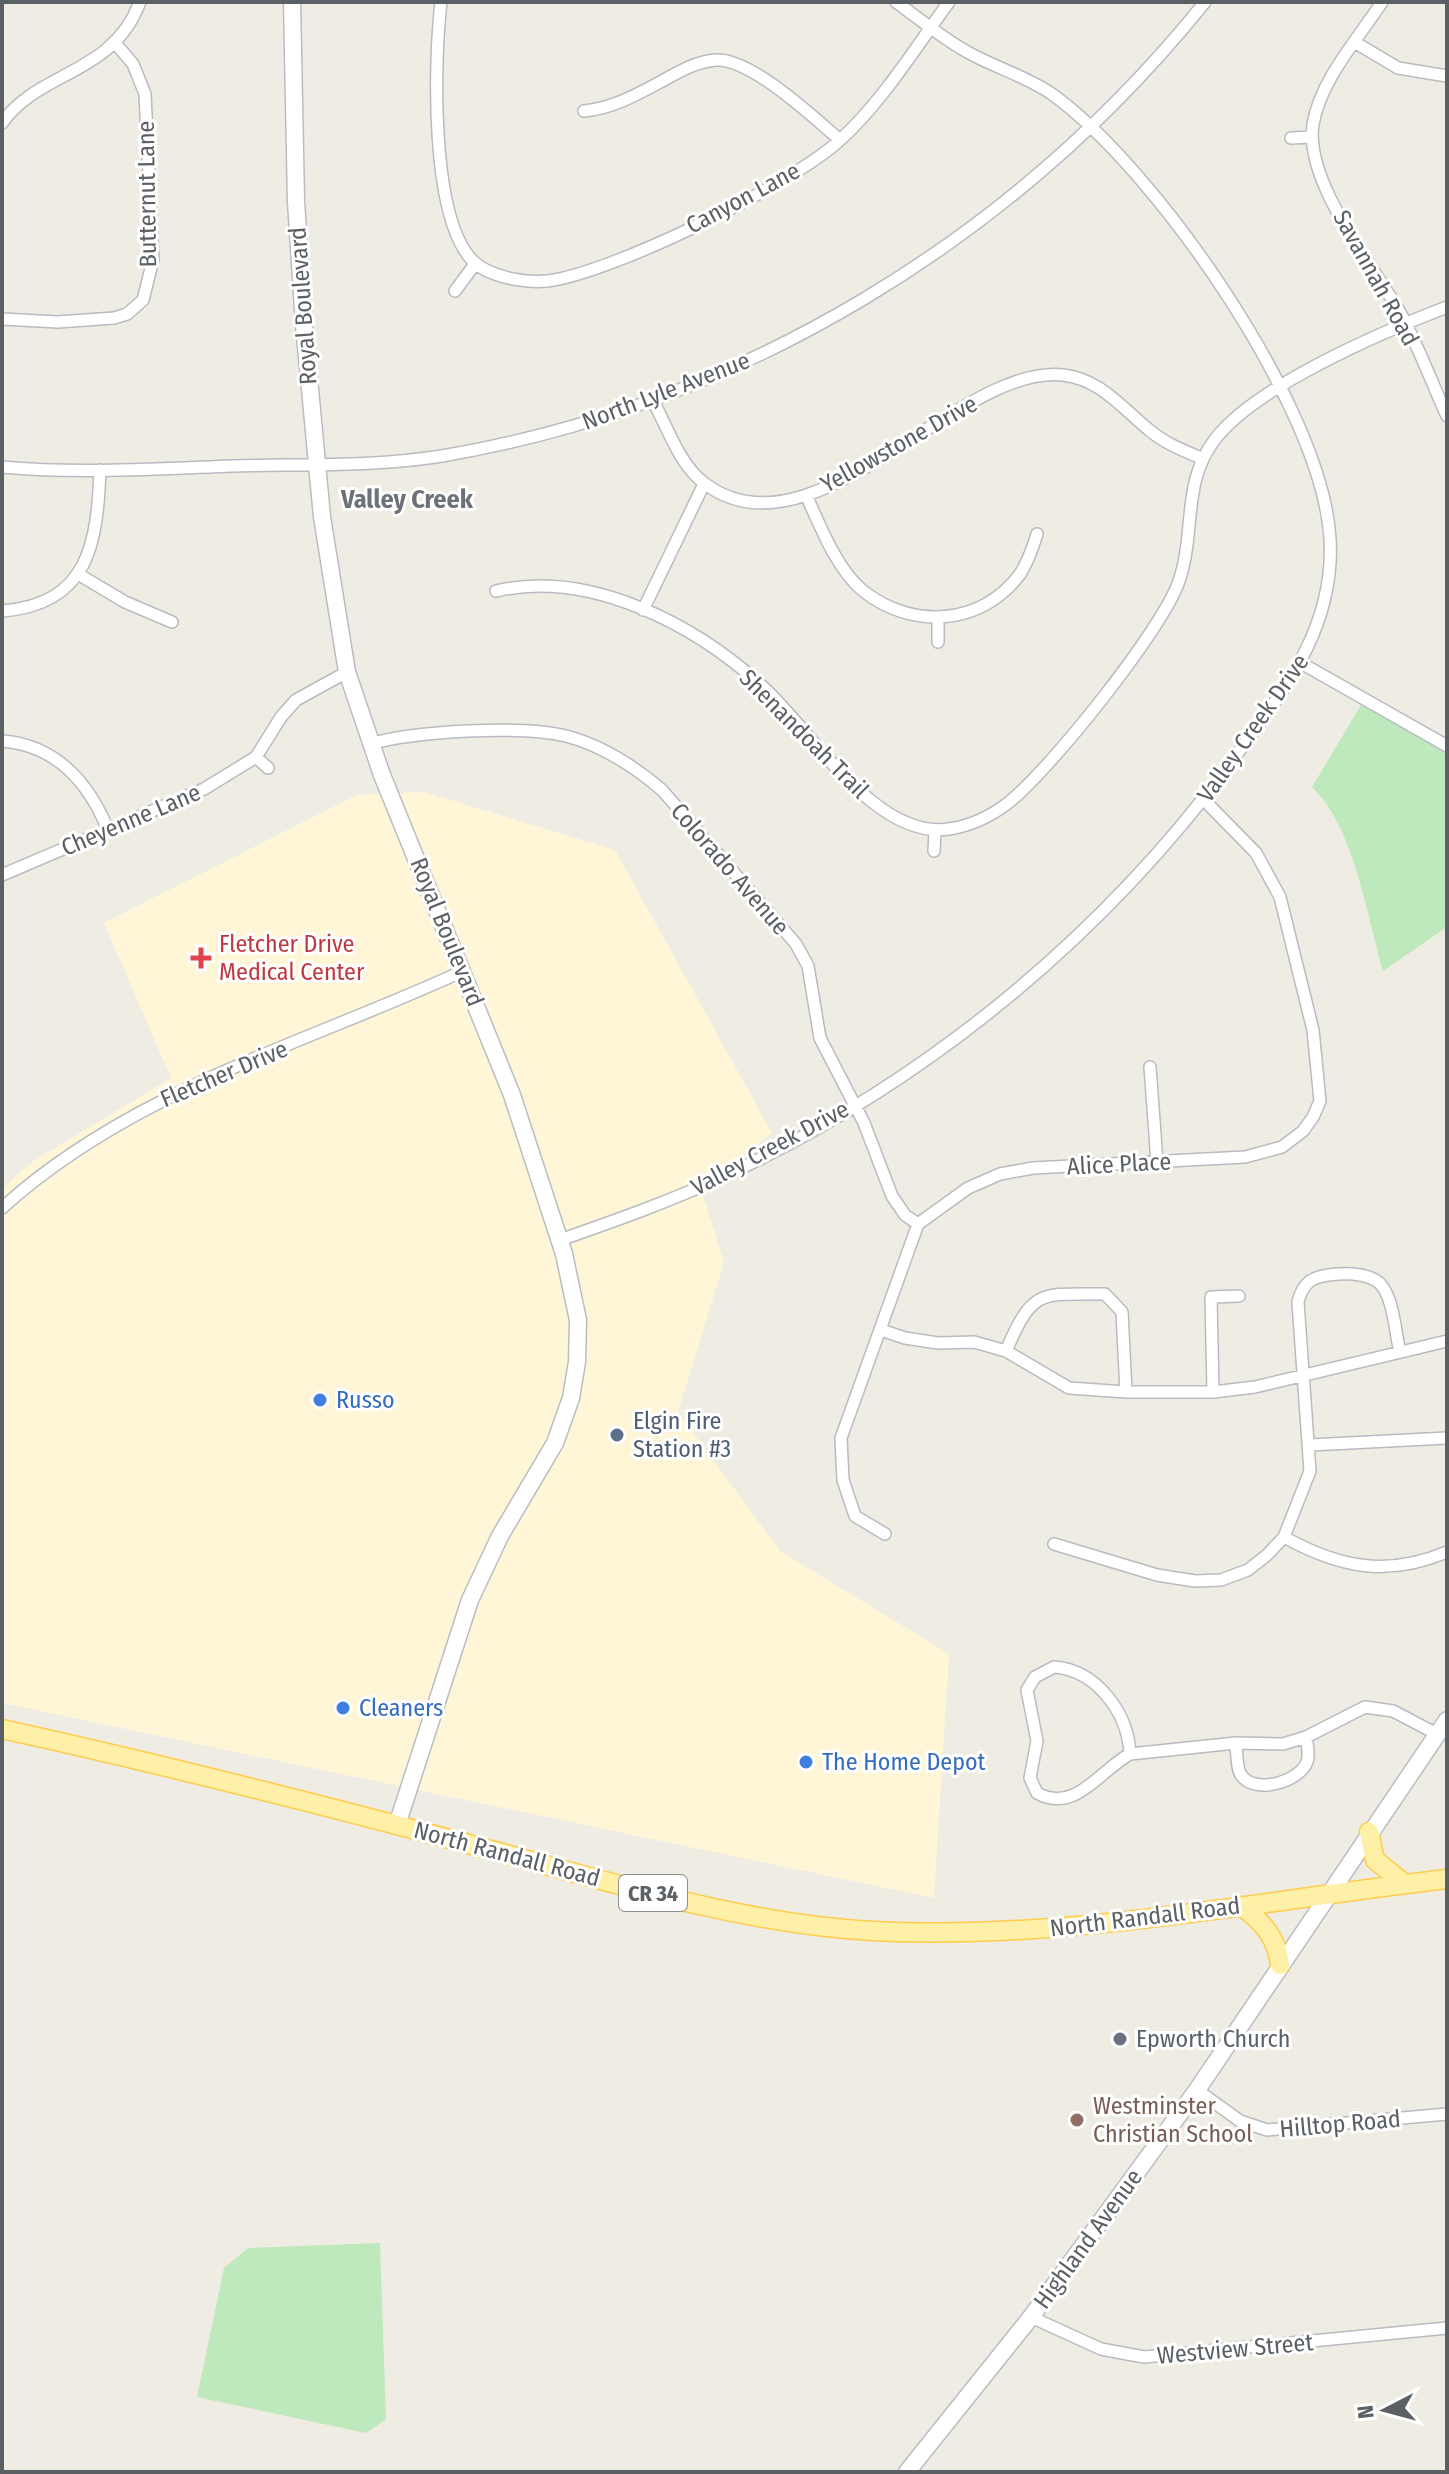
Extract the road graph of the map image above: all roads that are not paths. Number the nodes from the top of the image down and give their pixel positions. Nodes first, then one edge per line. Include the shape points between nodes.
1 (140, 2) edge
2 (292, 2) edge
3 (441, 2) edge
4 (896, 2) edge
5 (949, 2) edge
6 (1205, 2) edge
7 (1382, 2) edge
8 (930, 26) junction
9 (1356, 43) junction
10 (116, 44) junction
11 (1447, 76) edge
12 (584, 111) dead end
13 (2, 123) edge
14 (1088, 126) junction
15 (1312, 137) junction
16 (1291, 138) dead end
17 (840, 140) junction
18 (475, 264) junction
19 (455, 291) dead end
20 (1447, 307) edge
21 (2, 319) edge
22 (1406, 324) junction
23 (1280, 387) junction
24 (653, 401) junction
25 (1447, 416) edge
26 (1201, 458) junction
27 (317, 466) junction
28 (2, 467) edge
29 (100, 470) junction
30 (704, 484) junction
31 (806, 495) junction
32 (1037, 534) dead end
33 (78, 574) junction
34 (496, 591) dead end
35 (643, 610) junction
36 (2, 611) edge
37 (938, 619) junction
38 (172, 622) dead end
39 (938, 642) dead end
40 (1301, 663) junction
41 (347, 672) junction
42 (2, 741) edge
43 (370, 744) junction
44 (1447, 746) edge
45 (256, 757) junction
46 (268, 768) dead end
47 (1204, 800) junction
48 (108, 830) junction
49 (935, 830) junction
50 (934, 851) dead end
51 (2, 875) edge
52 (463, 971) junction
53 (1150, 1067) dead end
54 (854, 1104) junction
55 (1157, 1162) junction
56 (2, 1208) edge
57 (918, 1224) junction
58 (560, 1240) junction
59 (1239, 1296) dead end
60 (881, 1330) junction
61 (1447, 1341) edge
62 (1006, 1351) junction
63 (1400, 1352) junction
64 (1304, 1375) junction
65 (1126, 1392) junction
66 (1213, 1392) junction
67 (1447, 1438) edge
68 (1310, 1445) junction
69 (885, 1534) dead end
70 (1284, 1537) junction
71 (1054, 1544) dead end
72 (1447, 1552) edge
73 (1442, 1727) edge
74 (2, 1729) edge
75 (1306, 1737) junction
76 (1236, 1743) junction
77 (1130, 1754) junction
78 (397, 1825) junction
79 (1369, 1832) junction
80 (1447, 1879) edge
81 (1405, 1884) junction
82 (1325, 1895) junction
83 (1241, 1906) junction
84 (1280, 1965) junction
85 (1197, 2090) junction
86 (1447, 2114) edge
87 (1031, 2317) junction
88 (1447, 2328) edge
89 (907, 2472) edge

1 - 10 street
2 - 27 street, Royal Boulevard via 297,222
3 - 18 street via 444,199 454,233
4 - 8 street, Valley Creek Drive
5 - 8 street, Canyon Lane
6 - 14 street, North Lyle Avenue via 1132,87
7 - 9 street, Savannah Road
8 - 14 street, Valley Creek Drive via 967,52 1050,93
8 - 17 street, Canyon Lane via 869,110
9 - 11 street via 1398,68
9 - 15 street, Savannah Road via 1323,94
10 - 13 street via 36,94
10 - 21 street, Butternut Lane via 133,64 145,94 153,260 143,300 114,318
12 - 17 street via 621,103 688,68 727,61 766,82
14 - 23 street, Valley Creek Drive via 1167,213 1227,295
14 - 24 street, North Lyle Avenue via 1048,166 929,258 794,338
15 - 16 street
15 - 22 street, Savannah Road via 1327,188
17 - 18 street, Canyon Lane via 686,230 569,277 529,281
18 - 19 street
20 - 22 street
22 - 23 street
22 - 25 street, Savannah Road
23 - 26 street via 1232,420
23 - 40 street, Valley Creek Drive via 1321,486 1330,539 1324,610
24 - 27 street, North Lyle Avenue via 505,444 398,461
24 - 30 street via 677,448
26 - 31 street, Yellowstone Drive via 1169,445 1088,382 1064,375 1027,375 856,473
26 - 49 street via 1191,490 1184,565 1158,621 1075,729 1010,802 979,820
27 - 29 street, North Lyle Avenue
27 - 41 street, Royal Boulevard
28 - 29 street, North Lyle Avenue
29 - 33 street via 95,541
30 - 31 street, Yellowstone Drive via 760,501
30 - 35 street
31 - 37 street via 861,589 890,607
32 - 37 street via 1022,572 993,601
33 - 36 street via 42,602
33 - 38 street
34 - 35 street, Shenandoah Trail via 534,585 569,589
35 - 49 street, Shenandoah Trail via 696,636 763,686 869,801
37 - 39 street
40 - 44 street
40 - 47 street, Valley Creek Drive
41 - 43 street, Royal Boulevard
41 - 45 street, Cheyenne Lane via 296,700
42 - 48 street via 24,744 71,770 96,802
43 - 52 street, Royal Boulevard
43 - 54 street, Colorado Avenue via 415,733 566,736 638,770 662,790 796,944 808,966 820,1038
45 - 46 street
45 - 48 street, Cheyenne Lane via 204,789
47 - 54 street, Valley Creek Drive via 1144,869 1021,987
47 - 55 street, Alice Place via 1256,853 1280,897 1313,1030 1320,1101 1303,1131 1282,1147 1230,1159
48 - 51 street, Cheyenne Lane
49 - 50 street
52 - 56 street, Fletcher Drive via 163,1099 111,1127
52 - 58 street, Royal Boulevard via 512,1095
53 - 55 street
54 - 57 street, Colorado Avenue via 892,1196
54 - 58 street, Valley Creek Drive via 724,1176
55 - 57 street, Alice Place via 1000,1174 968,1188
57 - 60 street
58 - 78 street, Royal Boulevard via 578,1320 571,1398 555,1443 500,1536 470,1600
59 - 66 street via 1211,1297
60 - 62 street
60 - 69 street via 841,1438 843,1480 855,1516
61 - 63 street
62 - 65 street via 1069,1388
62 - 65 street via 1023,1311 1036,1301 1105,1294 1122,1312
63 - 64 street
63 - 64 street via 1380,1283 1364,1275 1319,1277 1302,1289 1298,1302
64 - 66 street
64 - 68 street
65 - 66 street
67 - 68 street
68 - 70 street via 1310,1471
70 - 71 street via 1248,1570 1221,1580 1195,1581
70 - 72 street via 1361,1566 1405,1566
73 - 75 street via 1371,1707 1352,1710
73 - 79 street, Highland Avenue
74 - 78 main road, North Randall Road / CR 34 via 215,1776
75 - 76 street via 1275,1745
75 - 76 street via 1307,1762 1299,1774 1262,1784 1241,1775
76 - 77 street
77 - 77 street via 1076,1796 1055,1800 1037,1793 1030,1778 1036,1729 1027,1696 1035,1677 1054,1667 1095,1682 1120,1718
78 - 83 main road, North Randall Road / CR 34 via 660,1895 871,1931 987,1935
79 - 81 main road via 1375,1860
79 - 82 street, Highland Avenue
80 - 81 main road, North Randall Road / CR 34
81 - 82 main road, North Randall Road / CR 34
82 - 83 main road, North Randall Road / CR 34
82 - 84 street, Highland Avenue
83 - 84 main road via 1260,1920 1277,1946
84 - 85 street, Highland Avenue
85 - 86 street, Hilltop Road via 1240,2121 1267,2130
85 - 87 street, Highland Avenue
87 - 88 street, Westview Street via 1093,2346 1144,2357
87 - 89 street, Highland Avenue

